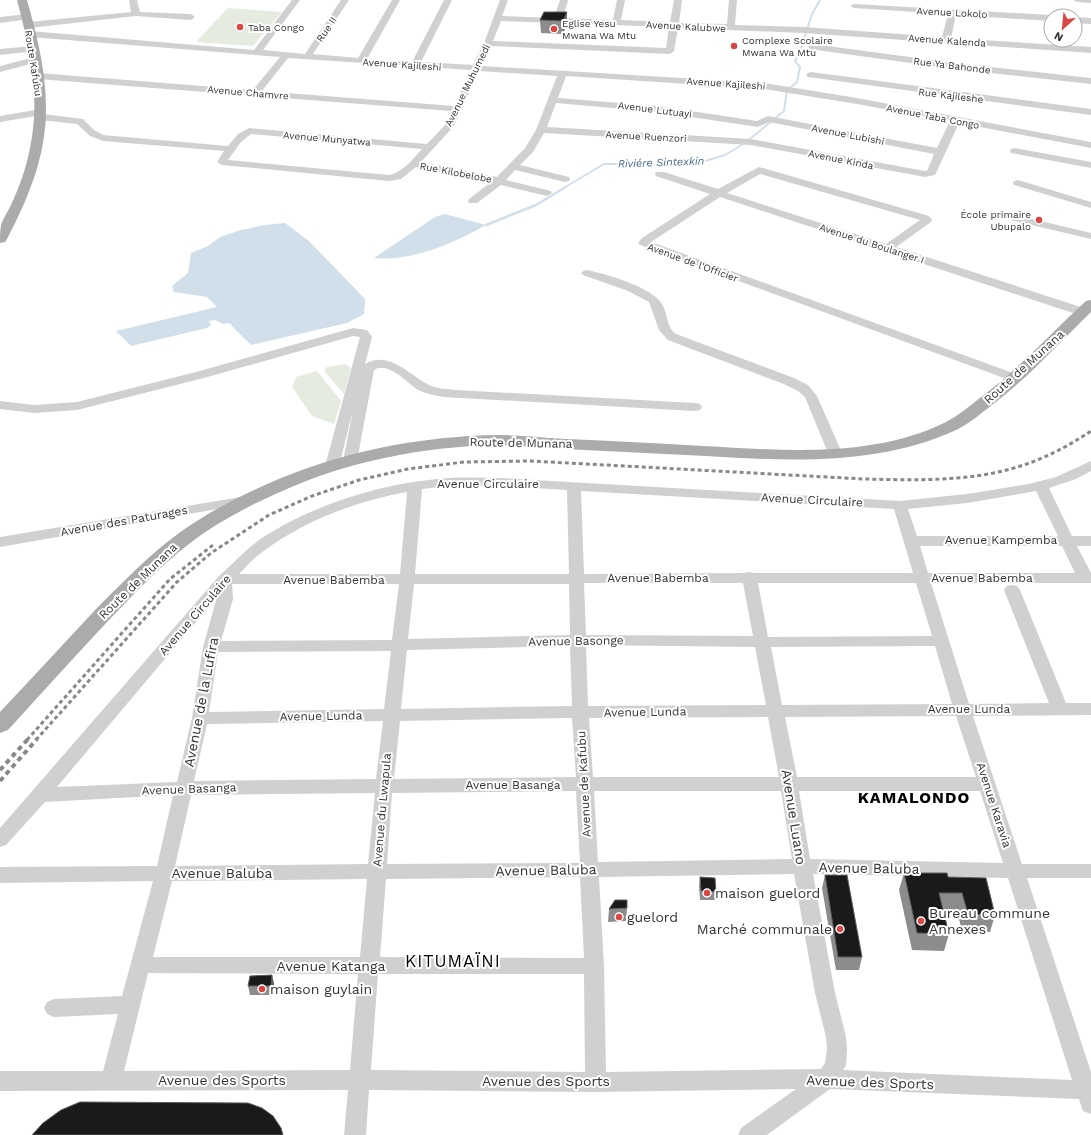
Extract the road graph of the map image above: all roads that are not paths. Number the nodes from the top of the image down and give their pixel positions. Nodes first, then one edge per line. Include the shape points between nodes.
1 (22, 0) edge
2 (132, 0) edge
3 (296, 0) edge
4 (345, 0) edge
5 (396, 0) edge
6 (448, 0) edge
7 (504, 0) edge
8 (564, 0) edge
9 (621, 0) edge
10 (678, 0) edge
11 (733, 0) edge
12 (1077, 0) edge
13 (1091, 1) edge
14 (854, 6) dead end
15 (953, 12) junction
16 (136, 14) junction
17 (191, 17) dead end
18 (497, 18) junction
19 (1043, 18) edge
20 (0, 20) edge
21 (558, 20) junction
22 (617, 22) junction
23 (674, 25) junction
24 (28, 26) junction
25 (731, 28) junction
26 (803, 30) joint
27 (946, 40) junction
28 (488, 43) junction
29 (812, 47) dead end
30 (1091, 50) edge
31 (0, 52) edge
32 (256, 53) junction
33 (34, 55) junction
34 (286, 55) junction
35 (307, 57) junction
36 (361, 61) junction
37 (415, 65) junction
38 (0, 69) edge
39 (475, 69) junction
40 (562, 74) junction
41 (811, 75) dead end
42 (38, 76) junction
43 (1091, 81) edge
44 (775, 87) joint
45 (256, 93) junction
46 (552, 100) junction
47 (458, 109) junction
48 (1091, 112) edge
49 (41, 114) junction
50 (0, 119) edge
51 (956, 120) junction
52 (758, 124) joint
53 (541, 130) junction
54 (751, 142) joint
55 (1091, 145) edge
56 (430, 147) junction
57 (231, 149) junction
58 (1015, 151) dead end
59 (940, 152) junction
60 (414, 164) junction
61 (1091, 165) edge
62 (513, 167) junction
63 (660, 174) dead end
64 (565, 179) dead end
65 (499, 181) junction
66 (1018, 183) dead end
67 (547, 193) dead end
68 (719, 193) junction
69 (473, 201) dead end
70 (1091, 205) edge
71 (1002, 215) dead end
72 (1091, 236) edge
73 (0, 239) edge
74 (888, 248) junction
75 (587, 274) dead end
76 (1087, 308) edge
77 (1015, 378) junction
78 (0, 406) edge
79 (695, 407) dead end
80 (835, 453) junction
81 (350, 461) junction
82 (332, 466) junction
83 (1090, 466) edge
84 (415, 486) junction
85 (574, 486) junction
86 (1041, 486) junction
87 (248, 500) junction
88 (900, 505) junction
89 (1066, 540) junction
90 (910, 541) junction
91 (1091, 541) edge
92 (0, 542) edge
93 (749, 578) junction
94 (922, 578) junction
95 (1088, 578) edge
96 (576, 579) junction
97 (224, 580) junction
98 (406, 580) junction
99 (1012, 590) dead end
100 (578, 640) junction
101 (942, 641) junction
102 (762, 642) junction
103 (399, 645) junction
104 (211, 647) junction
105 (962, 709) junction
106 (1060, 709) junction
107 (1091, 709) edge
108 (774, 710) junction
109 (580, 712) junction
110 (391, 715) junction
111 (200, 718) junction
112 (0, 725) edge
113 (789, 783) junction
114 (585, 784) junction
115 (986, 784) junction
116 (384, 786) junction
117 (183, 788) junction
118 (40, 795) junction
119 (0, 840) edge
120 (802, 866) junction
121 (589, 870) junction
122 (1015, 871) junction
123 (1091, 871) edge
124 (376, 872) junction
125 (164, 874) junction
126 (0, 875) edge
127 (141, 965) junction
128 (368, 966) junction
129 (594, 966) junction
130 (130, 1005) junction
131 (54, 1008) dead end
132 (827, 1079) junction
133 (111, 1080) junction
134 (360, 1080) junction
135 (0, 1081) edge
136 (596, 1082) junction
137 (1090, 1095) edge
138 (355, 1135) edge
139 (749, 1135) edge

1 - 24 main road, Route Kafubu
2 - 16 street
3 - 32 street
4 - 35 street, Rue II
5 - 36 street
6 - 37 street
7 - 18 street, Avenue Muhumedi
8 - 21 street
9 - 22 street
10 - 23 street
11 - 25 street
12 - 13 street
14 - 15 street, Avenue Lokolo
15 - 19 street, Avenue Lokolo
15 - 27 street
16 - 17 street
16 - 24 street
18 - 21 street, Avenue Kalubwe
18 - 28 street, Avenue Muhumedi
20 - 24 street
21 - 22 street, Avenue Kalubwe
22 - 23 street, Avenue Kalubwe
23 - 25 street, Avenue Kalubwe
23 - 28 street via 670,51 665,52
24 - 32 street, Avenue Kajileshi
24 - 33 main road, Route Kafubu
25 - 26 street, Avenue Kalubwe
26 - 27 street, Avenue Kalenda
27 - 30 street, Avenue Kalenda
28 - 39 street, Avenue Muhumedi
29 - 43 street, Rue Ya Bahonde
31 - 33 street
32 - 34 street, Avenue Kajileshi
33 - 38 street
33 - 42 main road, Route Kafubu
34 - 35 street, Avenue Kajileshi
34 - 45 street
35 - 36 street, Avenue Kajileshi
36 - 37 street, Avenue Kajileshi
37 - 39 street, Avenue Kajileshi
39 - 40 street, Avenue Kajileshi
39 - 47 street, Avenue Muhumedi
40 - 44 street, Avenue Kajileshi
40 - 46 street
41 - 48 street, Rue Kajileshe
42 - 45 street, Avenue Chamvre
42 - 49 main road, Route Kafubu
44 - 51 street, Avenue Taba Congo
45 - 47 street, Avenue Chamvre
46 - 52 street, Avenue Lutuayi via 658,109
46 - 53 street
47 - 56 street, Avenue Muhumedi via 448,126
49 - 50 street
49 - 57 street via 80,121 97,137
49 - 73 main road, Route Kafubu via 35,150 23,192
51 - 55 street, Avenue Taba Congo
51 - 59 street
52 - 59 street, Avenue Lubishi via 768,119
53 - 54 street, Avenue Ruenzori
53 - 62 street via 529,150
54 - 59 street, Avenue Kinda via 925,174 931,173
56 - 57 street, Avenue Munyatwa via 249,131
56 - 60 street, Avenue Muhumedi
57 - 60 street, Avenue Muhumedi via 223,162 389,178 399,176
58 - 61 street
60 - 65 street, Rue Kilobelobe
62 - 64 street
62 - 65 street
63 - 68 street, Avenue du Boulanger I
65 - 67 street, Rue Kilobelobe
65 - 69 street
66 - 70 street
68 - 74 street, Avenue du Boulanger I
68 - 74 street, Avenue de l'Officier via 756,170 764,171 927,220
68 - 77 street, Avenue de l'Officier via 644,243
71 - 72 street
74 - 76 street, Avenue du Boulanger I
75 - 80 street via 650,297 657,305 666,333 672,337 803,388 811,396
76 - 77 main road, Route de Munana
77 - 80 main road, Route de Munana via 981,406 937,431 882,447
78 - 82 street via 34,409 78,406 353,332 363,333 366,337
79 - 81 street via 456,394 424,387 397,368 372,364 368,368
80 - 81 main road, Route de Munana via 741,453 501,440 405,449
81 - 82 main road, Route de Munana
82 - 87 main road, Route de Munana via 282,484
83 - 86 street, Avenue Circulaire via 1066,478
84 - 85 street, Avenue Circulaire via 450,482
84 - 97 street, Avenue Circulaire via 352,502 311,517 256,549
84 - 98 street, Avenue du Lwapula
85 - 88 street, Avenue Circulaire
85 - 96 street, Avenue de Kafubu
86 - 88 street, Avenue Circulaire via 964,500
86 - 89 street
87 - 92 street, Avenue des Paturages
87 - 112 main road, Route de Munana via 192,532 150,567
88 - 90 street, Avenue Karavia
89 - 90 street, Avenue Kampemba
89 - 91 street, Avenue Kampemba
89 - 95 street
90 - 94 street, Avenue Karavia
93 - 94 street, Avenue Babemba
93 - 96 street, Avenue Babemba
93 - 102 street, Avenue Luano
94 - 95 street, Avenue Babemba
94 - 101 street, Avenue Karavia
96 - 98 street, Avenue Babemba
96 - 100 street, Avenue de Kafubu
97 - 98 street, Avenue Babemba
97 - 104 street, Avenue de la Lufira via 225,599
97 - 118 street, Avenue Circulaire
98 - 103 street, Avenue du Lwapula
99 - 106 street
100 - 102 street, Avenue Basonge
100 - 103 street, Avenue Basonge
100 - 109 street, Avenue de Kafubu
101 - 102 street, Avenue Basonge
101 - 105 street, Avenue Karavia
102 - 108 street, Avenue Luano
103 - 104 street, Avenue Basonge
103 - 110 street, Avenue du Lwapula
104 - 111 street, Avenue de la Lufira
105 - 106 street, Avenue Lunda
105 - 108 street, Avenue Lunda
105 - 115 street, Avenue Karavia
106 - 107 street, Avenue Lunda
108 - 109 street, Avenue Lunda
108 - 113 street, Avenue Luano
109 - 110 street, Avenue Lunda
109 - 114 street, Avenue de Kafubu
110 - 111 street, Avenue Lunda
110 - 116 street, Avenue du Lwapula
111 - 117 street, Avenue de la Lufira
113 - 114 street, Avenue Basanga
113 - 115 street, Avenue Basanga
113 - 120 street, Avenue Luano
114 - 116 street, Avenue Basanga
114 - 121 street, Avenue de Kafubu
115 - 122 street, Avenue Karavia
116 - 117 street, Avenue Basanga
116 - 124 street, Avenue du Lwapula
117 - 118 street, Avenue Basanga
117 - 125 street, Avenue de la Lufira
118 - 119 street, Avenue Circulaire
120 - 121 street, Avenue Baluba
120 - 122 street, Avenue Baluba
120 - 132 street, Avenue Luano via 825,993 836,1037 834,1065
121 - 124 street, Avenue Baluba
121 - 129 street, Avenue de Kafubu
122 - 123 street, Avenue Baluba
122 - 137 street, Avenue Karavia
124 - 125 street, Avenue Baluba
124 - 128 street, Avenue du Lwapula
125 - 126 street, Avenue Baluba
125 - 127 street, Avenue de la Lufira
127 - 128 street, Avenue Katanga
127 - 130 street, Avenue de la Lufira
128 - 129 street, Avenue Katanga
128 - 134 street, Avenue du Lwapula
129 - 136 street, Avenue de Kafubu
130 - 131 street
130 - 133 street, Avenue de la Lufira
132 - 136 street, Avenue des Sports
132 - 137 street, Avenue des Sports
132 - 139 street
133 - 134 street, Avenue des Sports
133 - 135 street, Avenue des Sports
134 - 136 street, Avenue des Sports
134 - 138 street, Avenue du Lwapula

